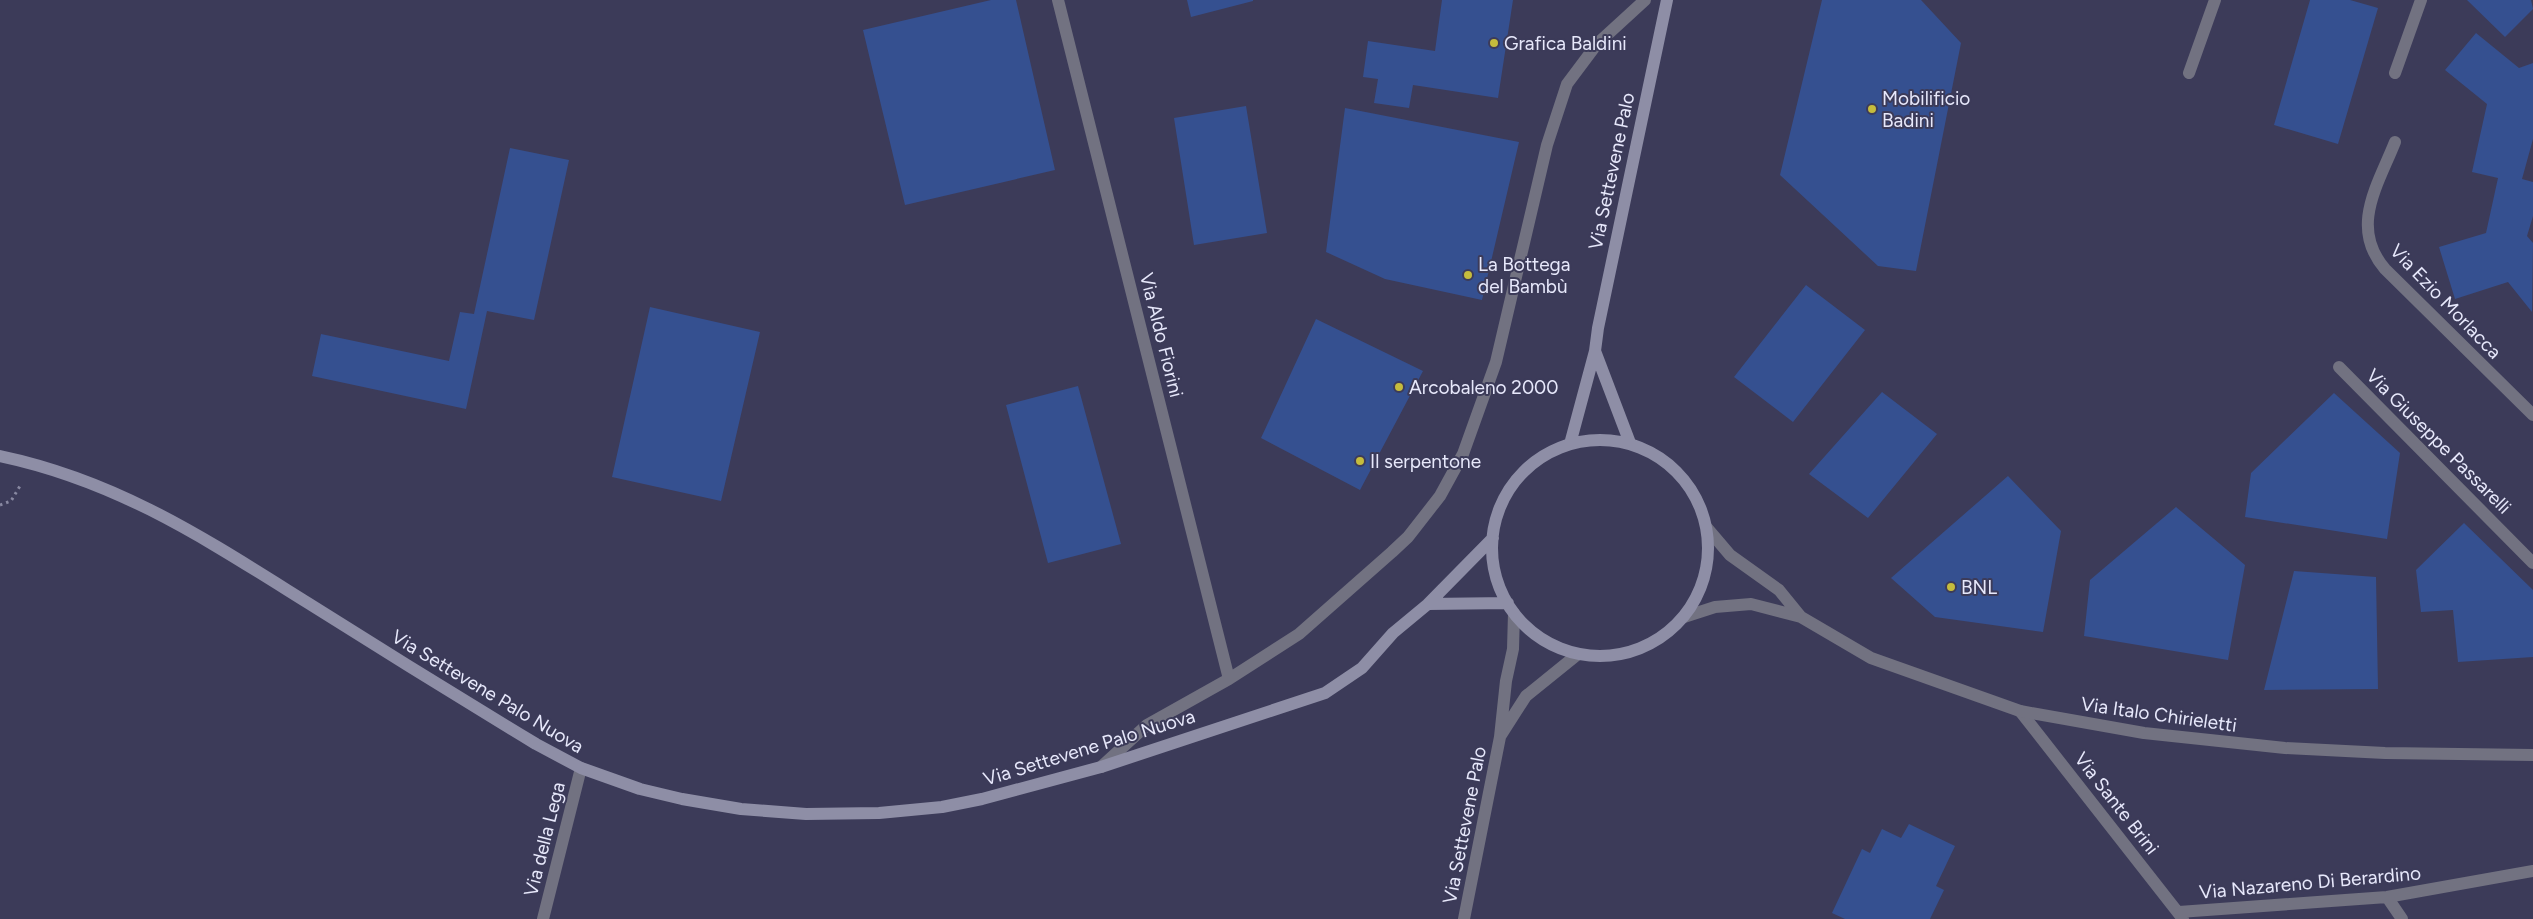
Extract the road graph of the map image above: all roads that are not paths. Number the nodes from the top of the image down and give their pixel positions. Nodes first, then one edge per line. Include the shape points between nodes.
1 (1058, 0) edge
2 (1645, 0) edge
3 (1666, 0) edge
4 (2215, 0) edge
5 (2421, 0) edge
6 (2189, 73) dead end
7 (2395, 73) dead end
8 (2395, 142) dead end
9 (1595, 351) junction
10 (2339, 367) dead end
11 (2533, 415) edge
12 (1570, 444) junction
13 (1630, 444) junction
14 (0, 456) edge
15 (1707, 528) junction
16 (1492, 538) junction
17 (2533, 563) edge
18 (1428, 604) junction
19 (1511, 608) junction
20 (1684, 617) junction
21 (1801, 617) junction
22 (1578, 654) junction
23 (1229, 679) junction
24 (2020, 711) junction
25 (1500, 737) junction
26 (2533, 755) edge
27 (1101, 767) junction
28 (581, 768) junction
29 (2533, 871) edge
30 (2387, 897) junction
31 (2181, 916) edge
32 (543, 919) edge
33 (1464, 919) edge
34 (2402, 919) edge

1 - 23 street, Via Aldo Fiorini
2 - 23 street via 1597,44 1567,84 1547,145 1491,380 1464,454 1440,496 1392,552 1299,634
3 - 9 main road, Via Settevene Palo
4 - 6 street
5 - 7 street
8 - 11 street, Via Ezio Morlacca via 2368,214 2366,227 2372,250 2385,269
9 - 12 main road, Via Settevene Palo
9 - 13 main road
10 - 17 street, Via Giuseppe Passarelli
12 - 13 main road via 1608,440
12 - 16 main road via 1544,456 1509,490 1500,507
13 - 15 main road via 1658,456 1682,476 1700,504
14 - 28 main road, Via Settevene Palo Nuova via 94,483 154,510 224,550 529,740
15 - 20 main road via 1709,557 1700,588
15 - 21 street via 1730,555 1779,590
16 - 18 main road, Via Settevene Palo Nuova
16 - 19 main road via 1494,568
18 - 19 main road
18 - 27 main road, Via Settevene Palo Nuova via 1393,633 1362,668 1325,693
19 - 22 main road via 1531,631
19 - 25 street, Via Settevene Palo via 1513,649
20 - 21 street via 1715,607 1751,604
20 - 22 main road via 1662,636 1629,652 1605,656
21 - 24 street, Via Italo Chirieletti via 1871,658
22 - 25 street via 1526,696
23 - 27 street via 1146,725
24 - 26 street, Via Italo Chirieletti via 2165,736 2285,748
24 - 31 street, Via Sante Brini
25 - 33 street, Via Settevene Palo
27 - 28 main road, Via Settevene Palo Nuova via 962,803 843,815 774,813 702,803 640,789
28 - 32 street, Via della Lega
29 - 30 street, Via Nazareno Di Berardino
30 - 31 street, Via Nazareno Di Berardino
30 - 34 street

